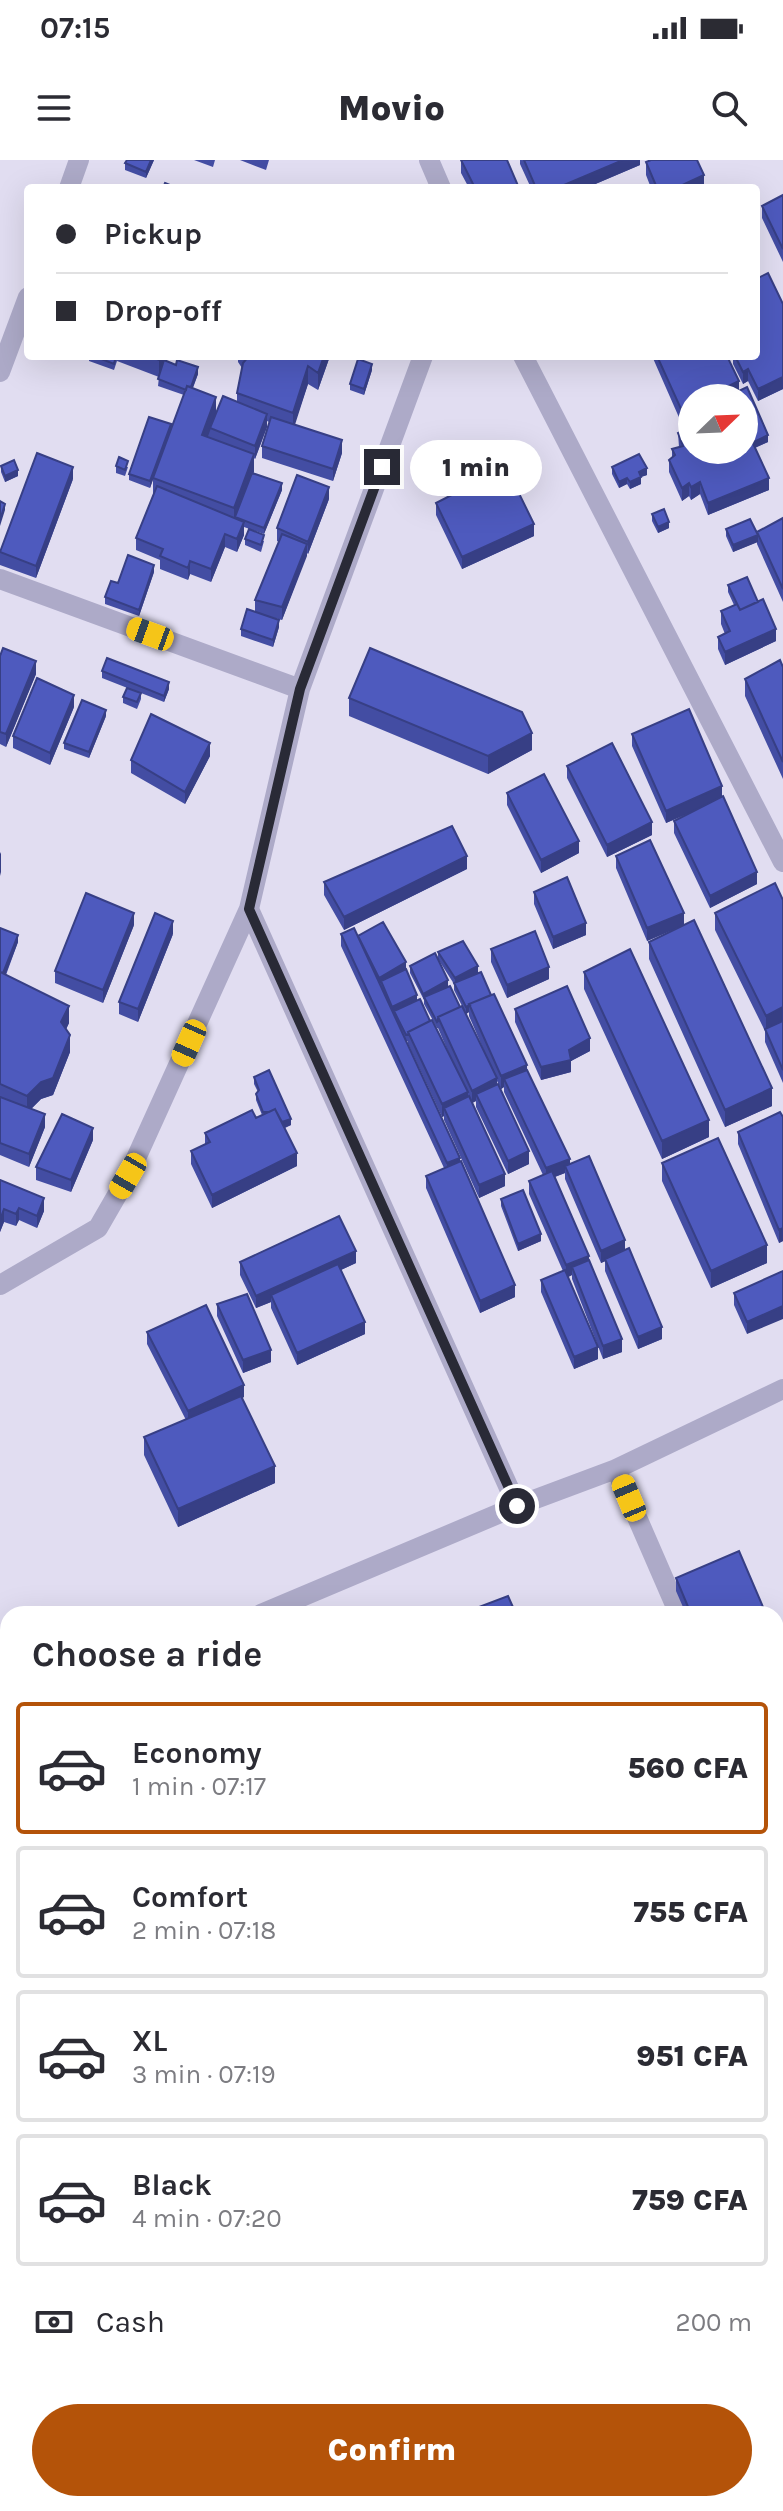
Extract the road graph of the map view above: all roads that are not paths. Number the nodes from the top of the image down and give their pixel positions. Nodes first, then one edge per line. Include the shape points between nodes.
1 (79, 160) edge
2 (429, 160) edge
3 (70, 184) edge
4 (439, 184) edge
5 (24, 308) edge
6 (422, 360) edge
7 (525, 360) edge
8 (0, 372) edge
9 (0, 579) edge
10 (300, 689) junction
11 (783, 862) edge
12 (249, 909) junction
13 (0, 1285) edge
14 (783, 1389) edge
15 (616, 1469) junction
16 (517, 1506) junction
17 (280, 1606) edge
18 (676, 1606) edge

1 - 3 street
2 - 4 street
5 - 8 street
6 - 10 street
7 - 11 street
9 - 10 street
10 - 12 street
12 - 13 street via 128,1176 98,1228
12 - 16 street
14 - 15 street
15 - 16 street
15 - 18 street
16 - 17 street

